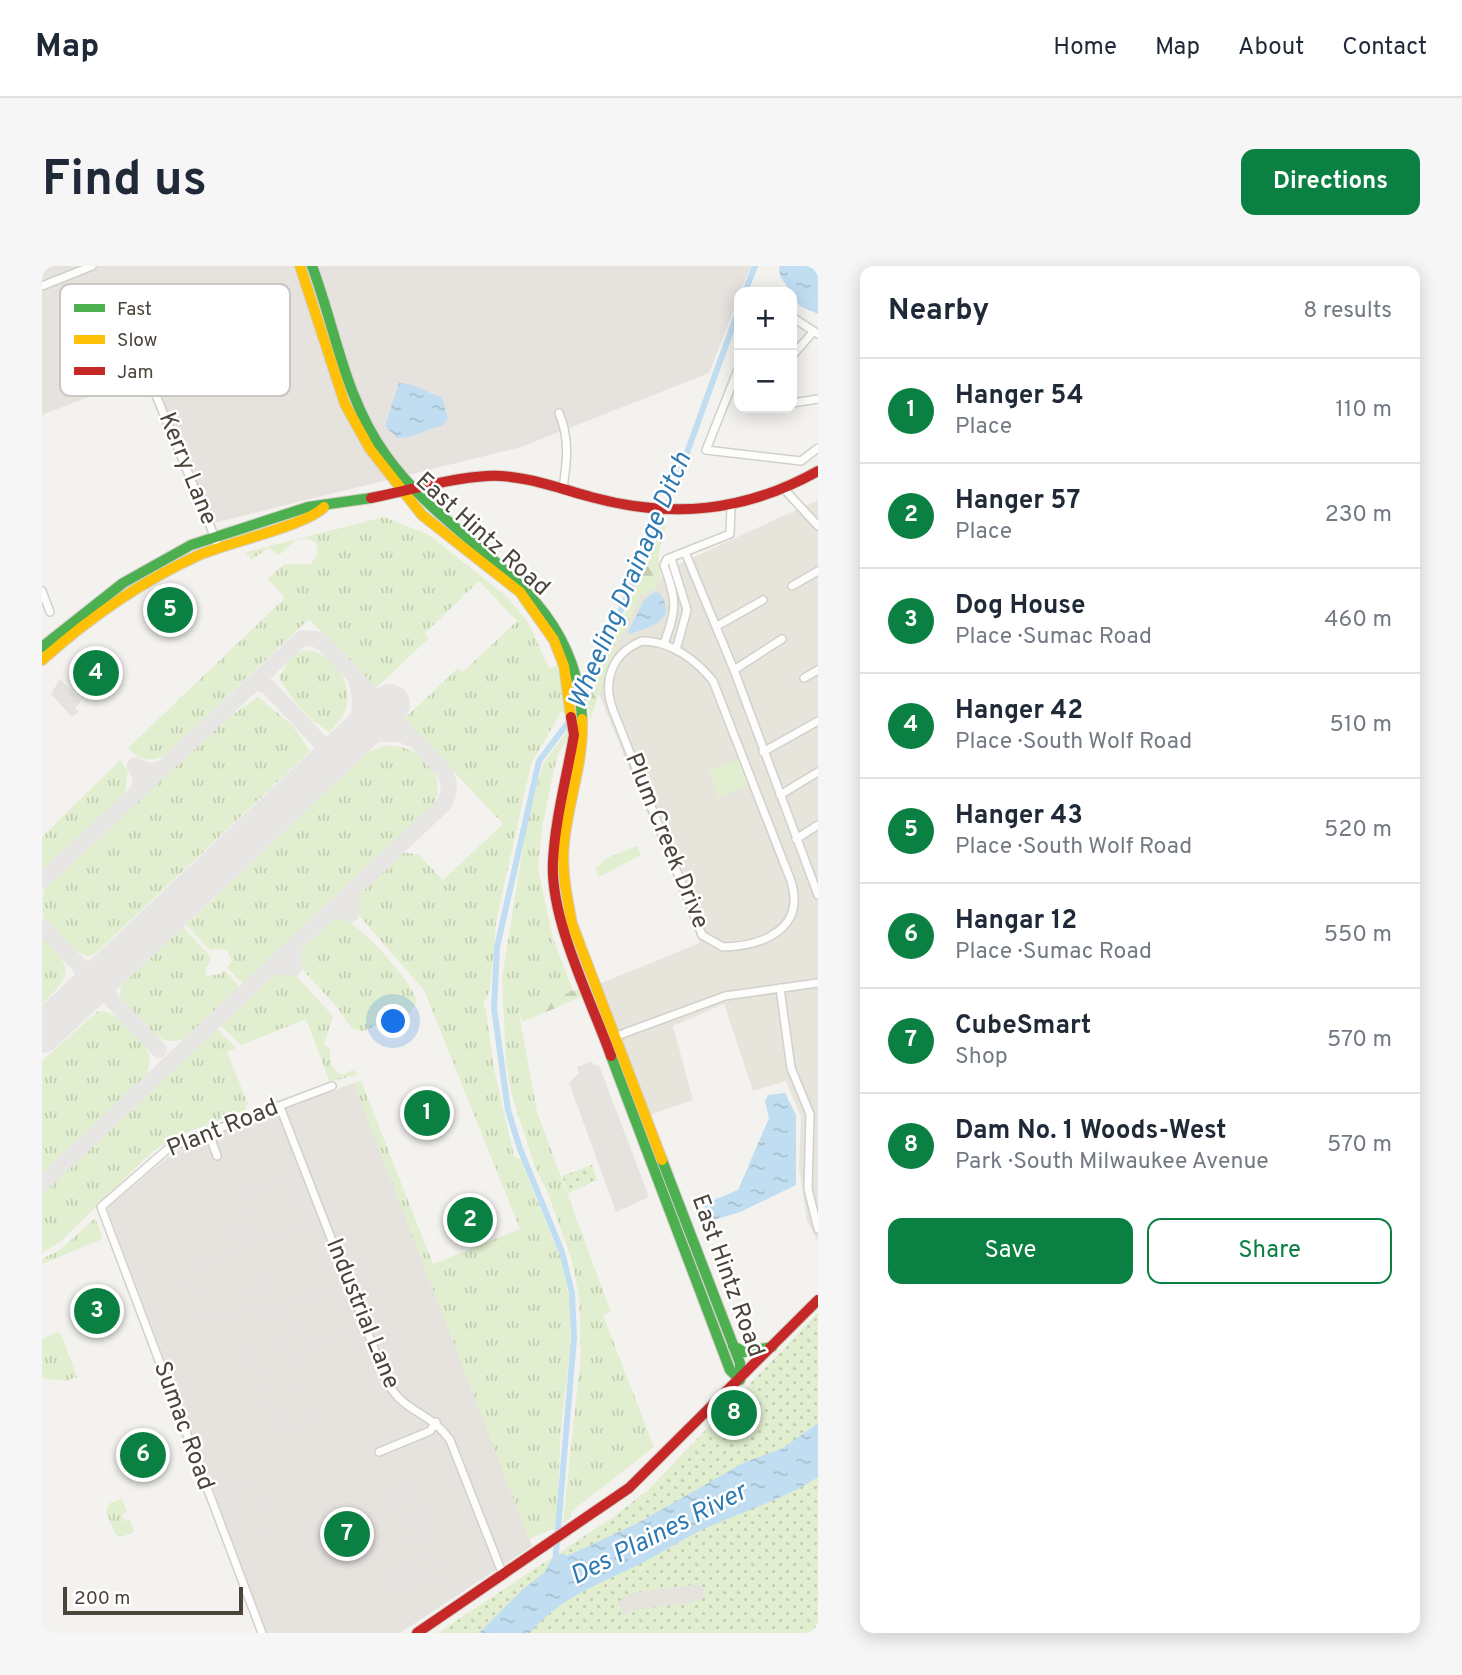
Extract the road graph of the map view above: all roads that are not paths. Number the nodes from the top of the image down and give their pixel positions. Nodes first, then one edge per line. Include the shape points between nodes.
1 (92, 266) edge
2 (300, 266) edge
3 (312, 266) edge
4 (42, 286) edge
5 (797, 320) edge
6 (815, 333) edge
7 (797, 351) edge
8 (734, 380) edge
9 (156, 396) edge
10 (818, 399) edge
11 (797, 402) edge
12 (559, 413) dead end
13 (818, 448) edge
14 (818, 471) edge
15 (563, 488) junction
16 (784, 489) junction
17 (408, 491) junction
18 (731, 506) junction
19 (818, 526) edge
20 (216, 540) junction
21 (685, 552) junction
22 (669, 558) junction
23 (818, 570) edge
24 (792, 586) dead end
25 (42, 591) edge
26 (763, 600) dead end
27 (50, 612) dead end
28 (717, 626) junction
29 (782, 639) dead end
30 (664, 644) junction
31 (42, 647) edge
32 (676, 650) junction
33 (42, 660) edge
34 (734, 670) junction
35 (818, 670) edge
36 (804, 678) dead end
37 (818, 721) edge
38 (580, 736) junction
39 (763, 752) junction
40 (818, 772) edge
41 (780, 795) junction
42 (818, 825) edge
43 (796, 839) junction
44 (818, 895) edge
45 (818, 983) edge
46 (780, 988) junction
47 (614, 1037) junction
48 (332, 1086) dead end
49 (280, 1107) junction
50 (208, 1131) junction
51 (217, 1156) dead end
52 (106, 1218) joint
53 (818, 1229) edge
54 (818, 1300) edge
55 (733, 1346) junction
56 (772, 1347) junction
57 (740, 1380) junction
58 (436, 1422) junction
59 (379, 1452) dead end
60 (503, 1575) junction
61 (262, 1633) edge
62 (416, 1633) edge

1 - 4 street
2 - 17 main road, East Hintz Road via 351,418
3 - 17 main road, East Hintz Road via 350,390
5 - 6 street
6 - 7 street
8 - 13 street via 706,450 801,461
9 - 20 street, Kerry Lane
10 - 11 street
12 - 15 street via 567,445
14 - 16 main road
15 - 17 main road via 486,476
15 - 18 main road via 642,509
16 - 18 main road
16 - 19 street
17 - 20 main road via 324,507 314,517
17 - 38 main road, East Hintz Road via 527,586 561,634
18 - 21 street via 730,534
20 - 31 main road via 152,565 104,596
20 - 33 main road via 110,604
21 - 22 street
21 - 28 street
22 - 30 street via 664,565 675,611
22 - 32 street via 687,610
23 - 24 street
25 - 27 street
26 - 28 street
28 - 34 street
29 - 34 street
30 - 32 street, Plum Creek Drive
30 - 32 street, Plum Creek Drive via 642,641 631,645 615,663 606,692 696,924 711,943 738,947 779,931 790,920 794,893 713,681
34 - 39 street
35 - 36 street
37 - 39 street
38 - 47 main road, East Hintz Road via 564,837 565,889 572,924
38 - 57 main road, East Hintz Road via 553,861 561,921 711,1322 730,1370
39 - 41 street
40 - 41 street
41 - 43 street
42 - 43 street
43 - 44 street
45 - 46 street
46 - 47 street via 724,996
46 - 53 street via 791,1068 810,1114 808,1189
47 - 55 main road, East Hintz Road
48 - 49 street, Plant Road
49 - 50 street, Plant Road
49 - 58 street, Industrial Lane via 387,1382 404,1406
50 - 51 street
50 - 52 street, Plant Road via 156,1156 101,1207
52 - 61 street, Sumac Road
54 - 56 main road
55 - 56 main road via 744,1352
55 - 57 main road, East Hintz Road
56 - 57 main road
57 - 60 main road via 629,1488
58 - 59 street via 430,1431
58 - 60 street via 450,1440
60 - 62 main road

